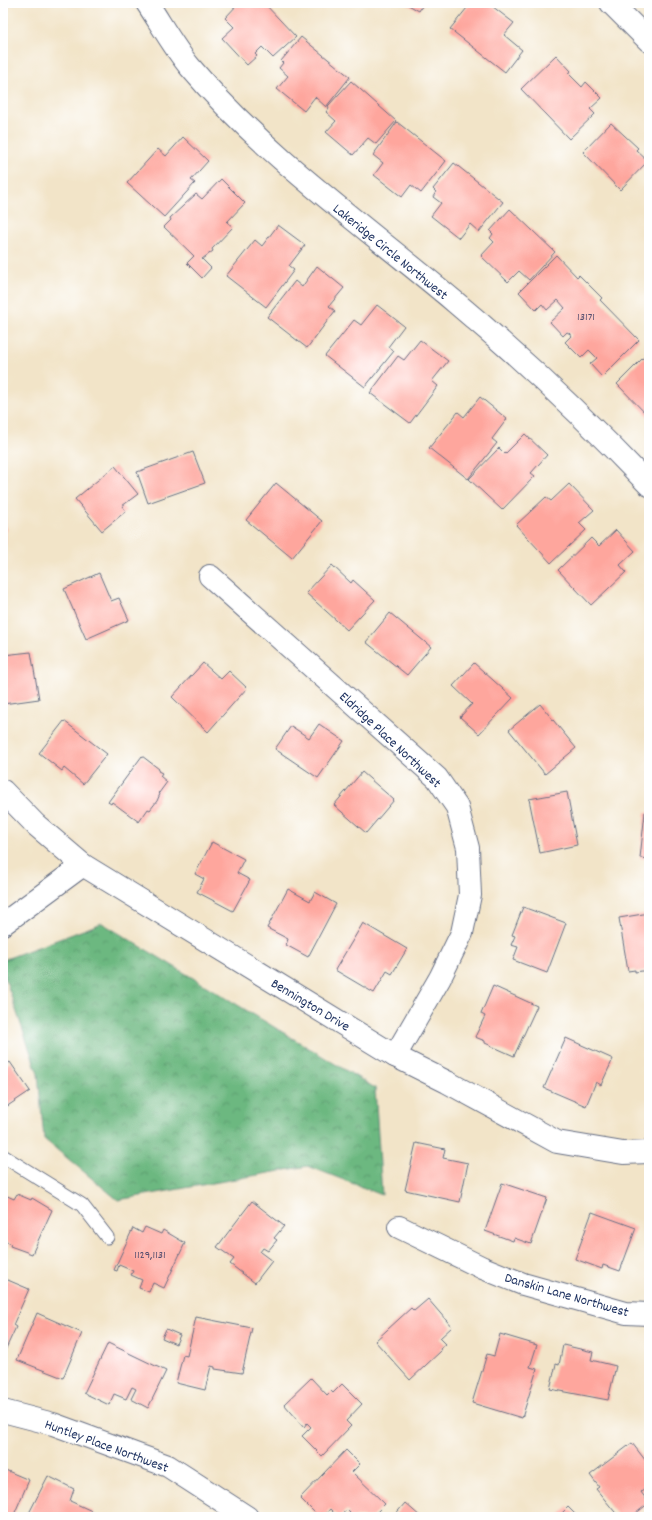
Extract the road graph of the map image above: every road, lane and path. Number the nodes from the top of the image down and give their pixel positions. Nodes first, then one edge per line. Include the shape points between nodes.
1 (147, 3) edge
2 (611, 3) edge
3 (649, 41) edge
4 (649, 485) edge
5 (210, 576) dead end
6 (3, 791) edge
7 (84, 865) junction
8 (3, 924) edge
9 (395, 1056) junction
10 (649, 1152) edge
11 (3, 1156) edge
12 (399, 1227) dead end
13 (107, 1237) dead end
14 (649, 1314) edge
15 (3, 1411) edge
16 (247, 1517) edge

1 - 4 street, Lakeridge Circle Northwest via 189,66 251,132 334,205 455,303 600,433
2 - 3 street
5 - 9 street, Eldridge Place Northwest via 438,778 457,807 468,848 470,895 462,933 440,978
6 - 7 street, Bennington Drive via 36,825
7 - 8 street
7 - 9 street, Bennington Drive
9 - 10 street, Bennington Drive via 557,1142 623,1153
11 - 13 lane via 82,1205
12 - 14 street, Danskin Lane Northwest via 483,1268 523,1284 626,1313
15 - 16 street, Huntley Place Northwest via 53,1424 168,1466

